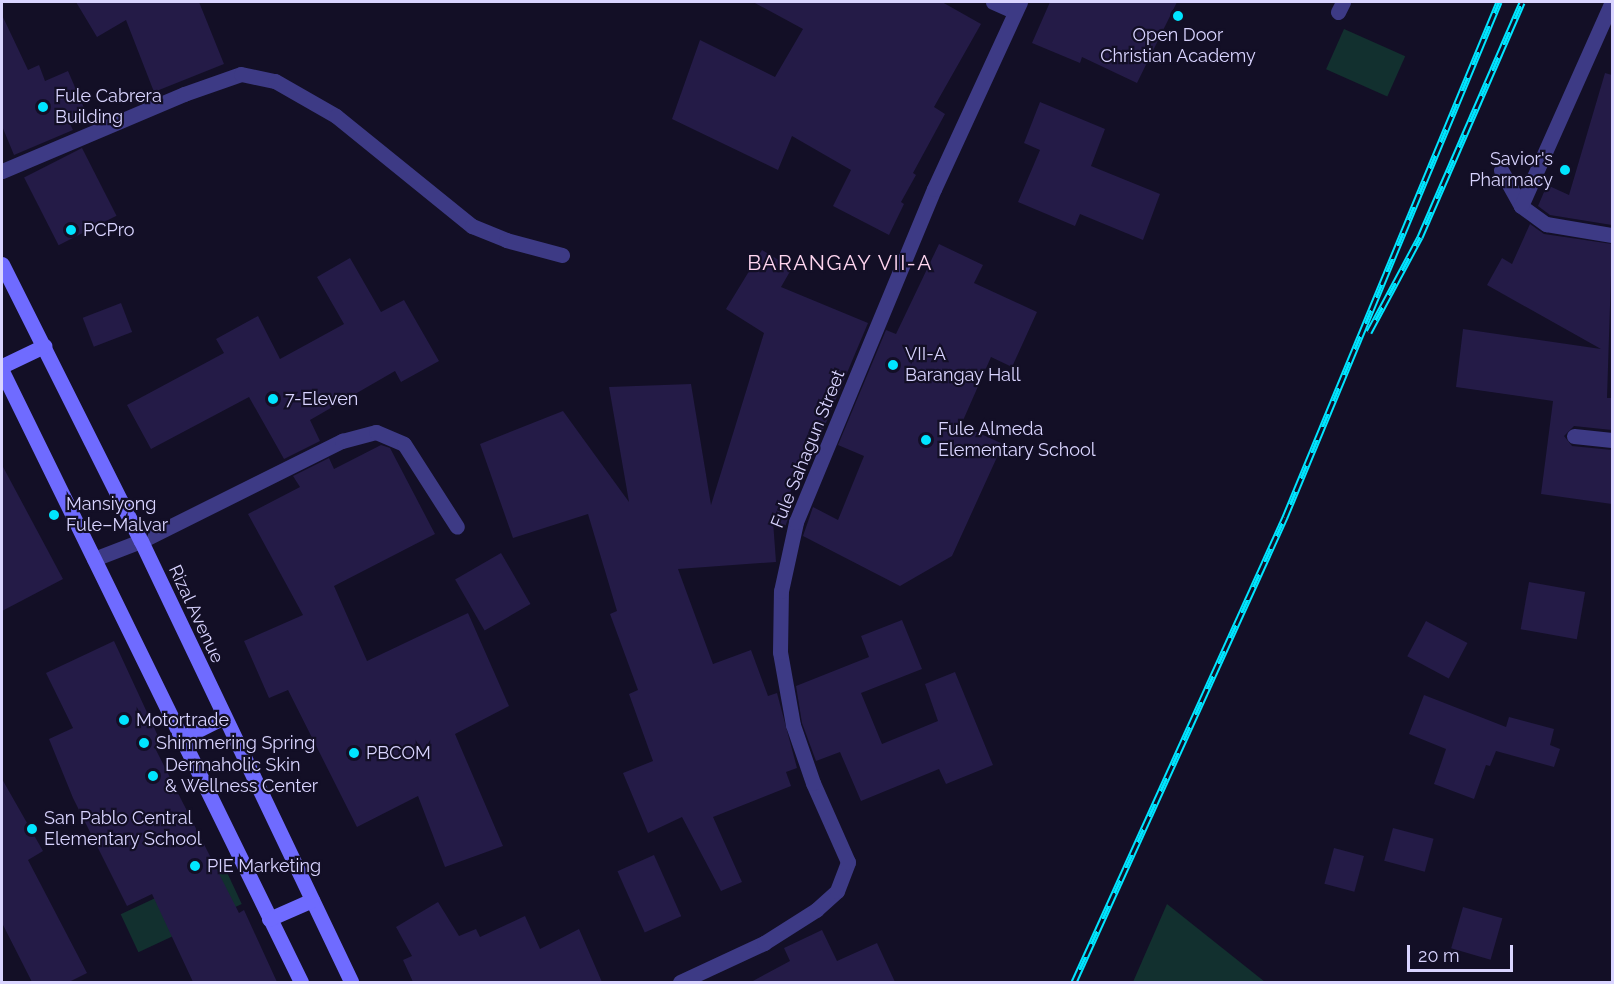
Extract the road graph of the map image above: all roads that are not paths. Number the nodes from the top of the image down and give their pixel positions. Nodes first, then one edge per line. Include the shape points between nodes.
1 (993, 2) edge
2 (1612, 2) edge
3 (1017, 7) edge
4 (1501, 170) dead end
5 (2, 171) edge
6 (1521, 206) junction
7 (1612, 235) edge
8 (562, 255) dead end
9 (2, 264) edge
10 (44, 346) junction
11 (2, 366) edge
12 (2, 371) edge
13 (1574, 436) dead end
14 (1612, 440) edge
15 (457, 527) dead end
16 (141, 541) junction
17 (94, 559) junction
18 (222, 718) junction
19 (182, 738) junction
20 (312, 900) junction
21 (269, 919) junction
22 (301, 982) edge
23 (351, 982) edge
24 (680, 982) edge

1 - 3 street
2 - 6 street
3 - 24 street, Fule Sahagun Street via 934,189 796,522 781,591 780,652 793,725 813,783 848,862 837,891 816,910 764,943
4 - 6 street
5 - 8 street via 241,74 275,81 336,116 472,226
6 - 7 street via 1546,224
9 - 10 main road, Rizal Avenue
10 - 11 main road
10 - 16 main road, Rizal Avenue
12 - 17 main road
13 - 14 street
15 - 16 street via 404,444 376,432 342,441
16 - 17 street
16 - 18 main road, Rizal Avenue
17 - 19 main road
18 - 19 main road
18 - 20 main road, Rizal Avenue
19 - 21 main road
20 - 21 main road
20 - 23 main road, Rizal Avenue
21 - 22 main road

